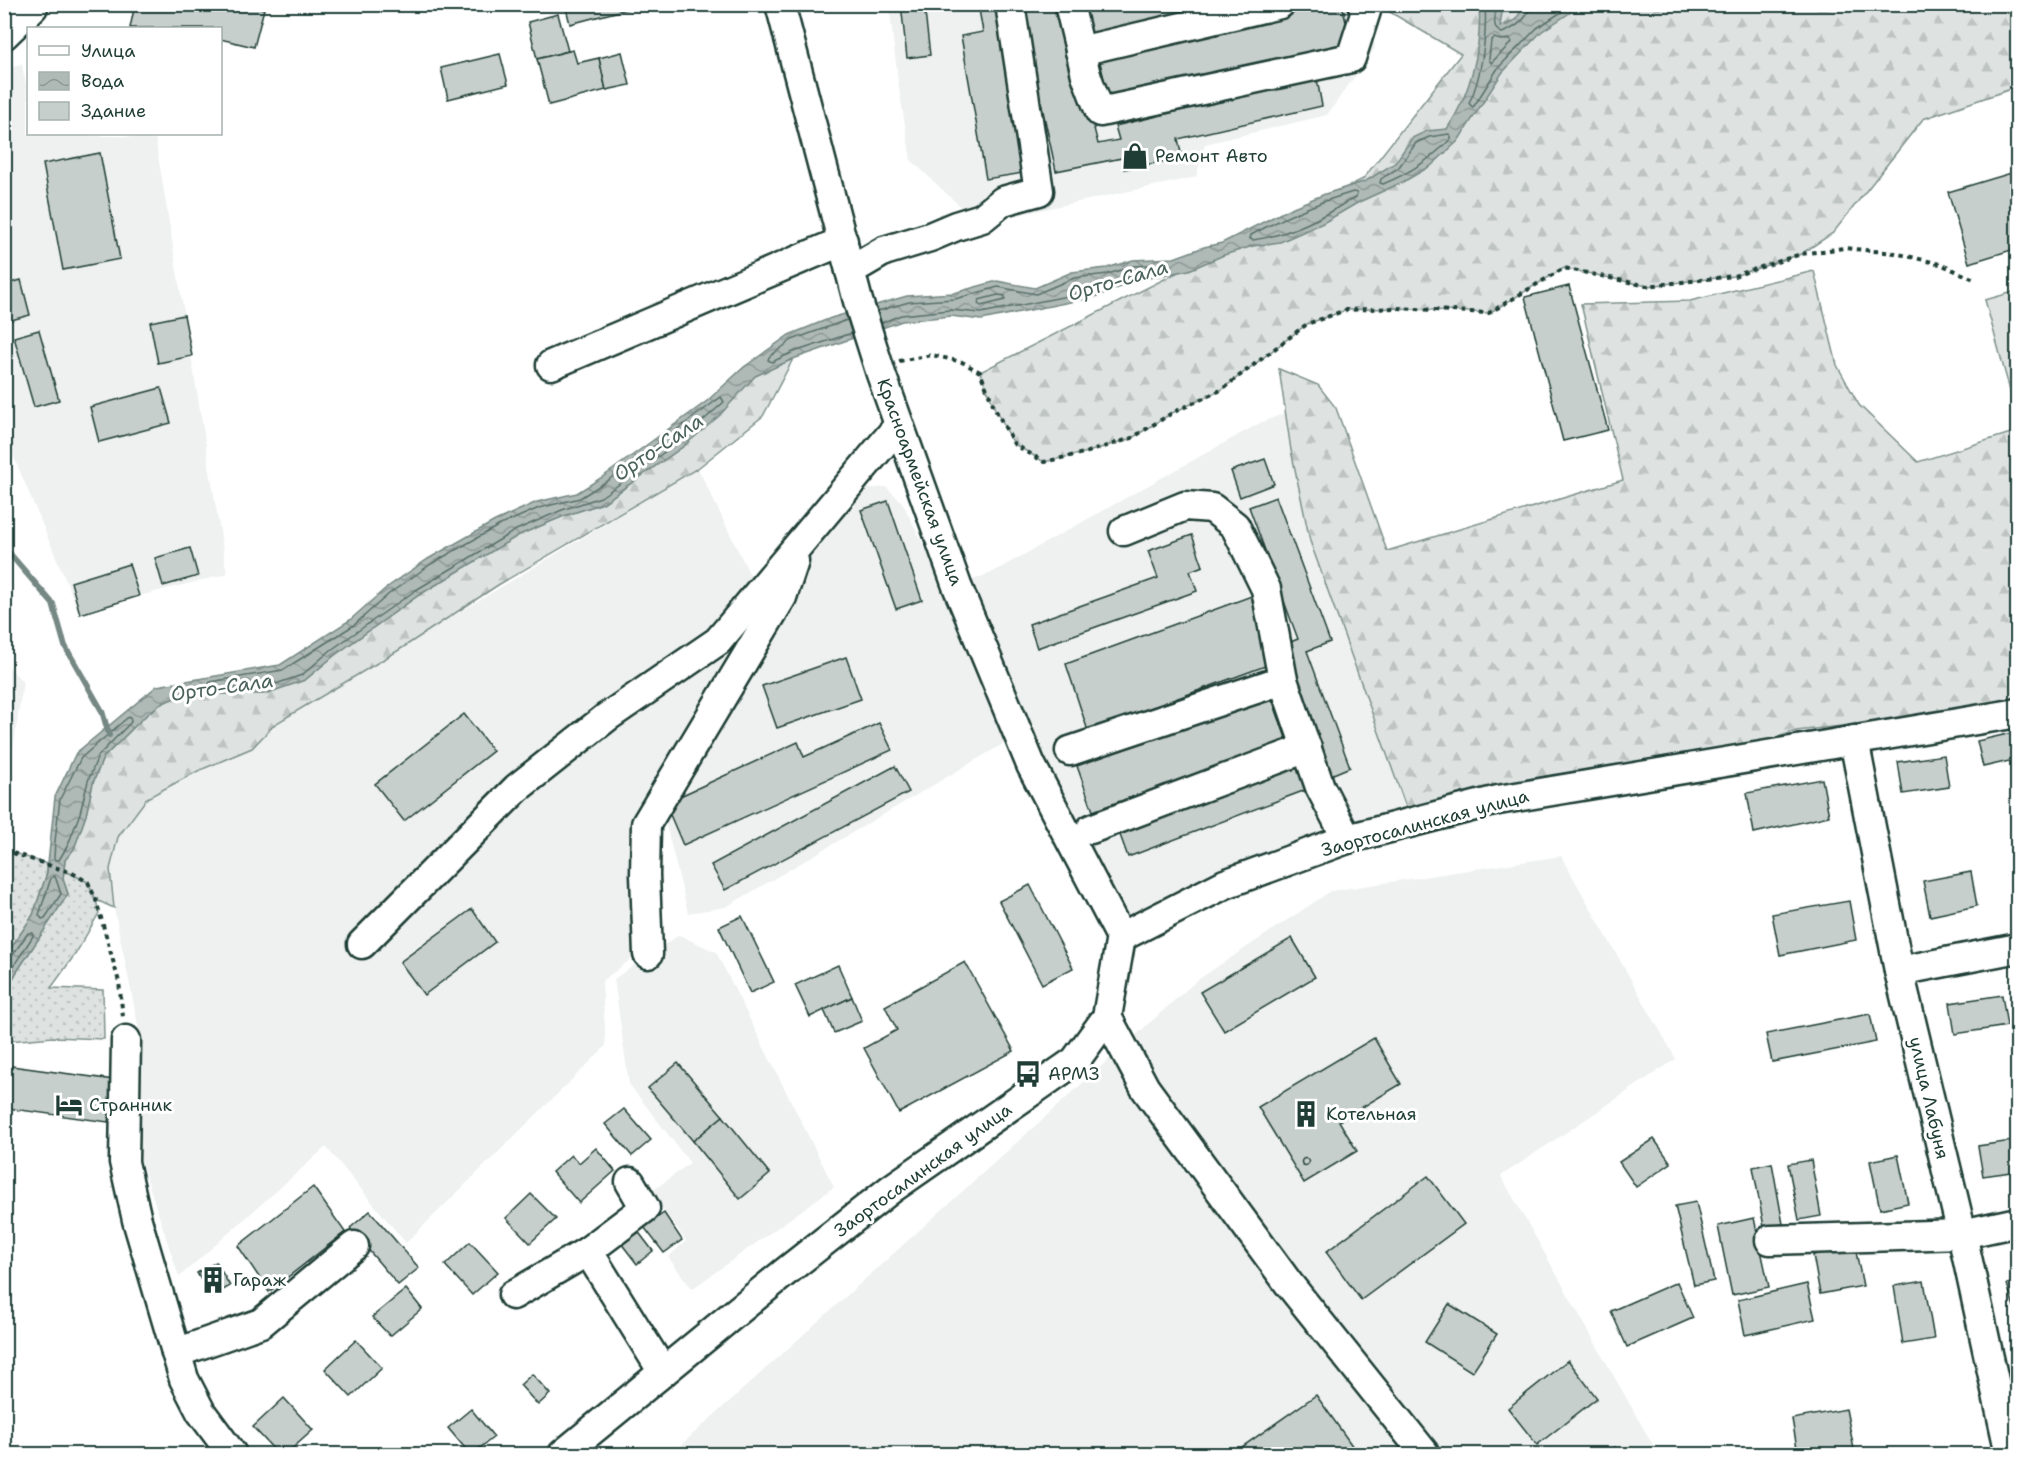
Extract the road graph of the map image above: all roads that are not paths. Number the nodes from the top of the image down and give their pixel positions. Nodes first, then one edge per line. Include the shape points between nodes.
1 (33, 4) edge
2 (780, 4) edge
3 (1010, 4) edge
4 (1069, 4) edge
5 (1280, 4) edge
6 (1362, 4) edge
7 (4, 35) edge
8 (1080, 51) junction
9 (843, 241) junction
10 (850, 271) junction
11 (551, 365) dead end
12 (899, 425) junction
13 (1124, 531) dead end
14 (799, 546) junction
15 (1283, 680) junction
16 (2018, 713) edge
17 (1854, 740) junction
18 (1307, 748) junction
19 (1070, 751) dead end
20 (1091, 829) dead end
21 (1347, 839) junction
22 (1121, 937) junction
23 (362, 944) dead end
24 (2018, 948) edge
25 (648, 954) dead end
26 (1899, 971) junction
27 (1107, 1017) junction
28 (126, 1040) road end
29 (630, 1182) dead end
30 (2018, 1222) edge
31 (1962, 1234) junction
32 (1770, 1240) dead end
33 (354, 1246) dead end
34 (588, 1251) junction
35 (513, 1295) dead end
36 (176, 1353) junction
37 (663, 1372) junction
38 (232, 1455) edge
39 (563, 1455) edge
40 (1425, 1455) edge
41 (2010, 1455) edge

1 - 7 street
2 - 9 street, Красноармейская улица
3 - 10 street via 1039,191 1003,201 982,218 884,251
4 - 8 street
5 - 8 street
6 - 8 street via 1366,11 1351,58 1100,112
9 - 10 street, Красноармейская улица
9 - 11 street
10 - 12 street, Красноармейская улица
12 - 14 street
12 - 22 street, Красноармейская улица via 957,586 1031,765
13 - 15 street via 1185,506 1212,508 1235,526 1266,589
14 - 23 street via 718,641 607,717 517,788
14 - 25 street via 782,597 646,824
15 - 18 street
15 - 19 street
16 - 17 street, Заортосалинская улица
17 - 21 street, Заортосалинская улица via 1498,800
17 - 26 street, улица Лабуня
18 - 20 street
18 - 21 street via 1320,787
21 - 22 street, Заортосалинская улица via 1225,885
22 - 27 street, Заортосалинская улица
24 - 26 street
26 - 31 street, улица Лабуня
27 - 37 street, Заортосалинская улица via 1075,1061 891,1189
27 - 40 street via 1152,1097 1289,1284
28 - 36 street via 124,1162 151,1273
29 - 34 street via 645,1208
30 - 31 street
31 - 32 street
31 - 41 street, улица Лабуня
33 - 36 street via 261,1323
34 - 35 street
34 - 37 street
36 - 38 street via 197,1403
37 - 39 street, Заортосалинская улица

